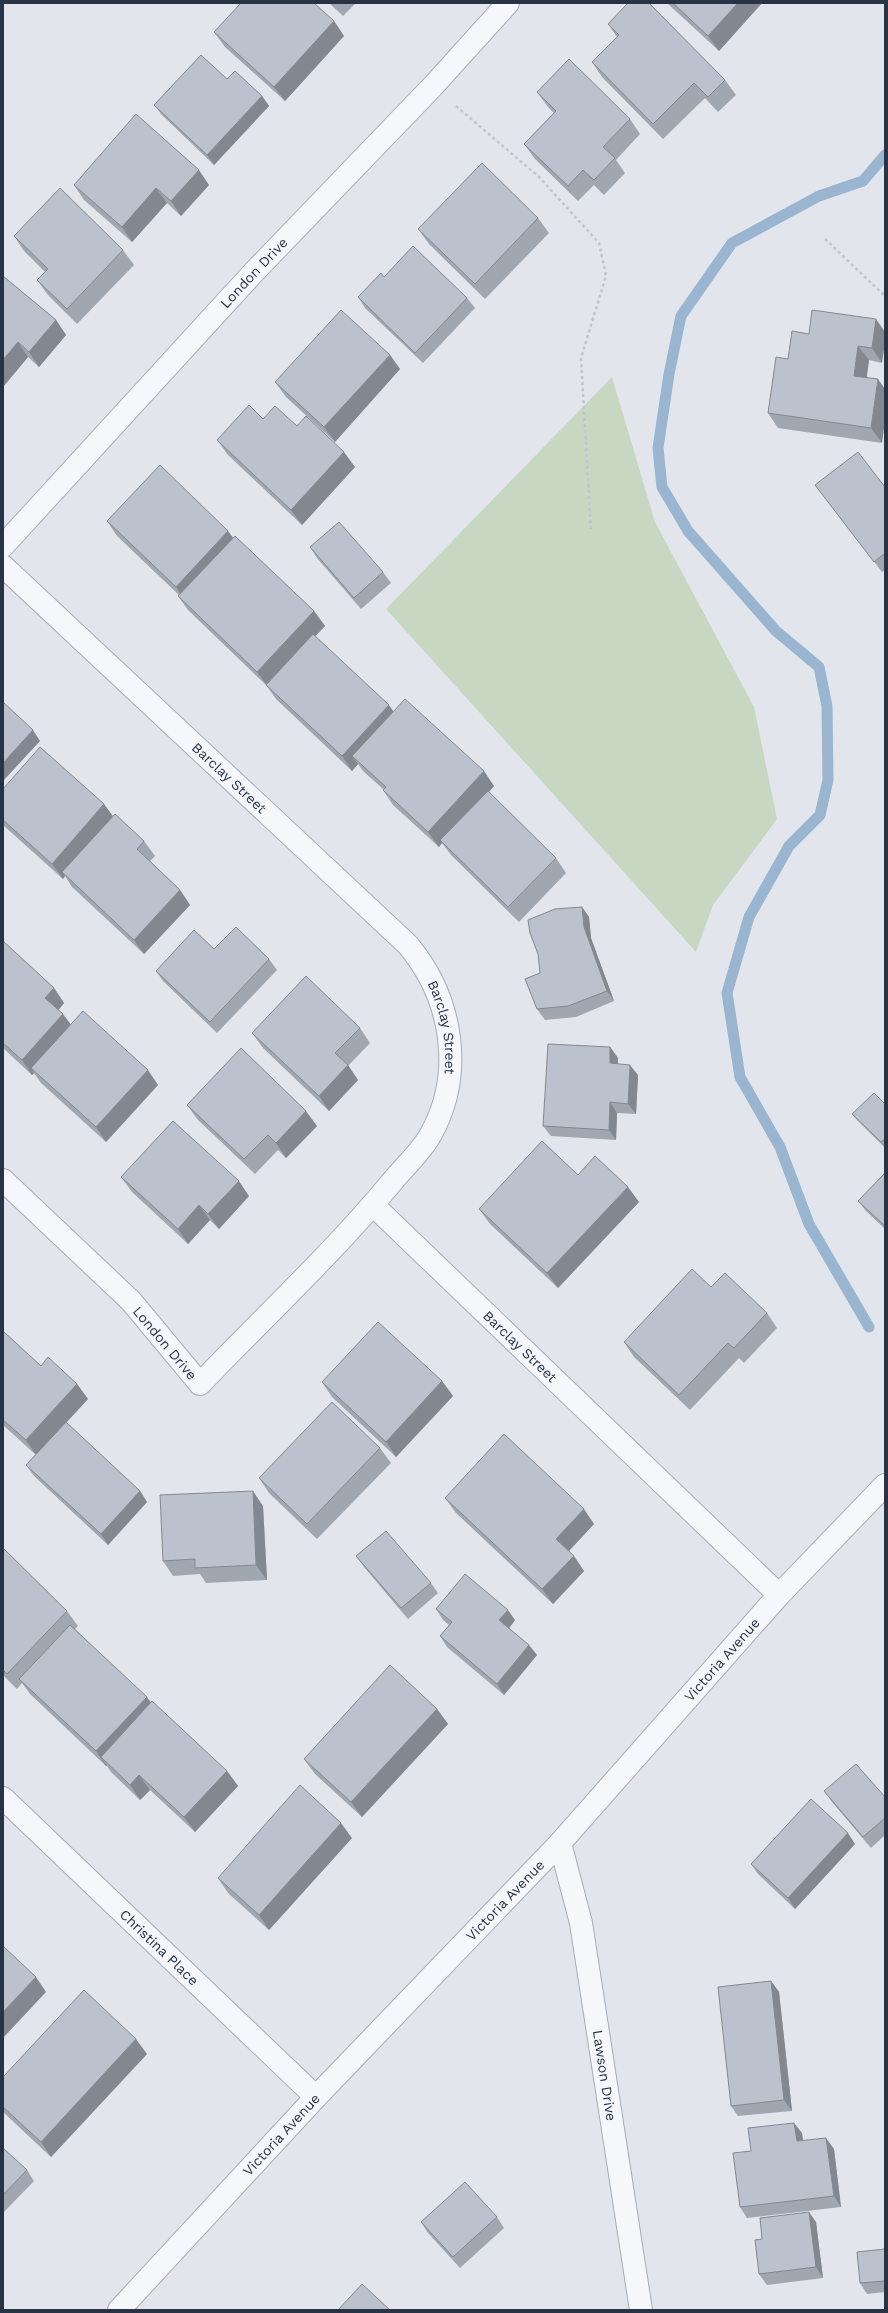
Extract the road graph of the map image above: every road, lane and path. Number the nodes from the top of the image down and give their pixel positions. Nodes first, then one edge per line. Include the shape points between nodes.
1 (508, 3) edge
2 (433, 86) junction
3 (825, 239) dead end
4 (885, 296) edge
5 (591, 530) dead end
6 (3, 546) edge
7 (3, 566) edge
8 (3, 1180) edge
9 (373, 1205) junction
10 (885, 1485) edge
11 (779, 1595) junction
12 (3, 1798) edge
13 (560, 1843) junction
14 (316, 2097) junction
15 (119, 2310) edge
16 (641, 2310) edge

1 - 2 street, London Drive
2 - 5 path via 539,176 599,243 606,276 581,358
2 - 6 street, London Drive via 253,273
3 - 4 path
7 - 9 street, Barclay Street via 402,940 424,964 435,986 446,1020 451,1045 451,1071 443,1105 431,1134
8 - 9 street, London Drive via 131,1302 200,1384
9 - 11 street, Barclay Street
10 - 11 street, Victoria Avenue
11 - 13 street, Victoria Avenue
12 - 14 street, Christina Place
13 - 14 street, Victoria Avenue
13 - 16 street, Lawson Drive via 581,1923
14 - 15 street, Victoria Avenue

